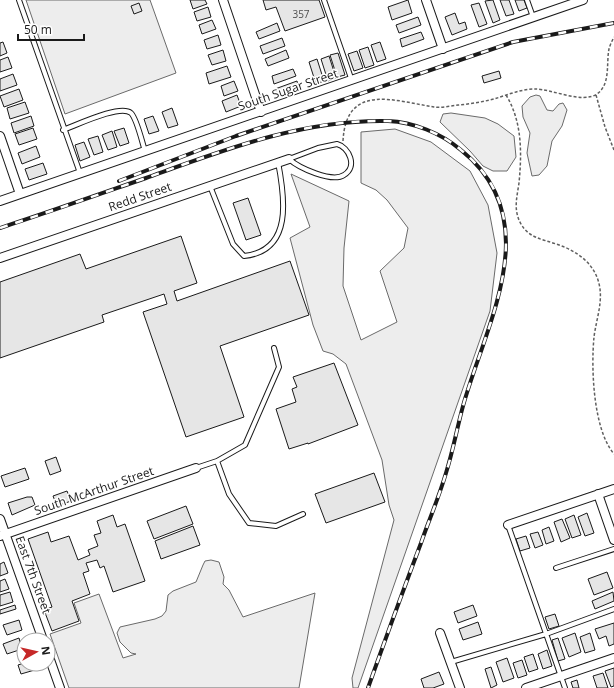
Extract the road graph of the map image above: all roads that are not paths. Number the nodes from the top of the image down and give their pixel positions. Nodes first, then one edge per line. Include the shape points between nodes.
1 (19, 0) edge
2 (222, 0) edge
3 (324, 0) edge
4 (426, 0) edge
5 (527, 0) edge
6 (583, 0) edge
7 (533, 17) junction
8 (442, 49) junction
9 (352, 81) junction
10 (261, 112) junction
11 (63, 130) junction
12 (0, 136) edge
13 (145, 151) junction
14 (289, 159) junction
15 (278, 162) junction
16 (80, 174) junction
17 (210, 185) junction
18 (20, 194) junction
19 (0, 202) edge
20 (0, 258) edge
21 (274, 348) dead end
22 (217, 461) junction
23 (196, 468) joint
24 (614, 489) edge
25 (598, 494) junction
26 (303, 514) dead end
27 (0, 518) edge
28 (508, 525) joint
29 (3, 535) edge
30 (614, 540) edge
31 (614, 549) edge
32 (556, 568) dead end
33 (614, 609) edge
34 (40, 632) edge
35 (440, 633) dead end
36 (546, 634) junction
37 (614, 658) edge
38 (451, 662) junction
39 (54, 672) edge
40 (561, 676) junction
41 (60, 688) edge
42 (460, 688) edge
43 (526, 688) edge
44 (565, 688) edge

1 - 11 lane
2 - 10 street
3 - 9 lane
4 - 8 street
5 - 7 lane
6 - 7 street, South Sugar Street
7 - 8 street, South Sugar Street
8 - 9 street, South Sugar Street
9 - 10 street, South Sugar Street
10 - 13 street, South Sugar Street
11 - 13 lane via 107,113 126,111 134,118
11 - 16 lane
12 - 18 street
13 - 16 street, South Sugar Street
14 - 14 lane via 329,145 343,146 349,152 351,162 345,175 336,178 314,173
14 - 15 street, Redd Street
15 - 17 street, Redd Street
15 - 17 lane via 283,216 280,232 274,243 257,255 244,256 233,244
16 - 18 street, South Sugar Street
17 - 20 street, Redd Street
18 - 19 street, South Sugar Street
21 - 22 lane via 279,367 245,445
22 - 23 lane
22 - 26 lane via 229,494 250,523 276,526
23 - 29 street, South McArthur Street
24 - 25 street
25 - 28 street
25 - 30 street
27 - 29 street, East 7th Street
28 - 36 lane
29 - 34 street, East 7th Street
31 - 32 lane
33 - 36 lane
35 - 38 street
36 - 38 lane
36 - 40 lane
37 - 40 street
38 - 42 street
39 - 41 street
40 - 43 street
40 - 44 lane

